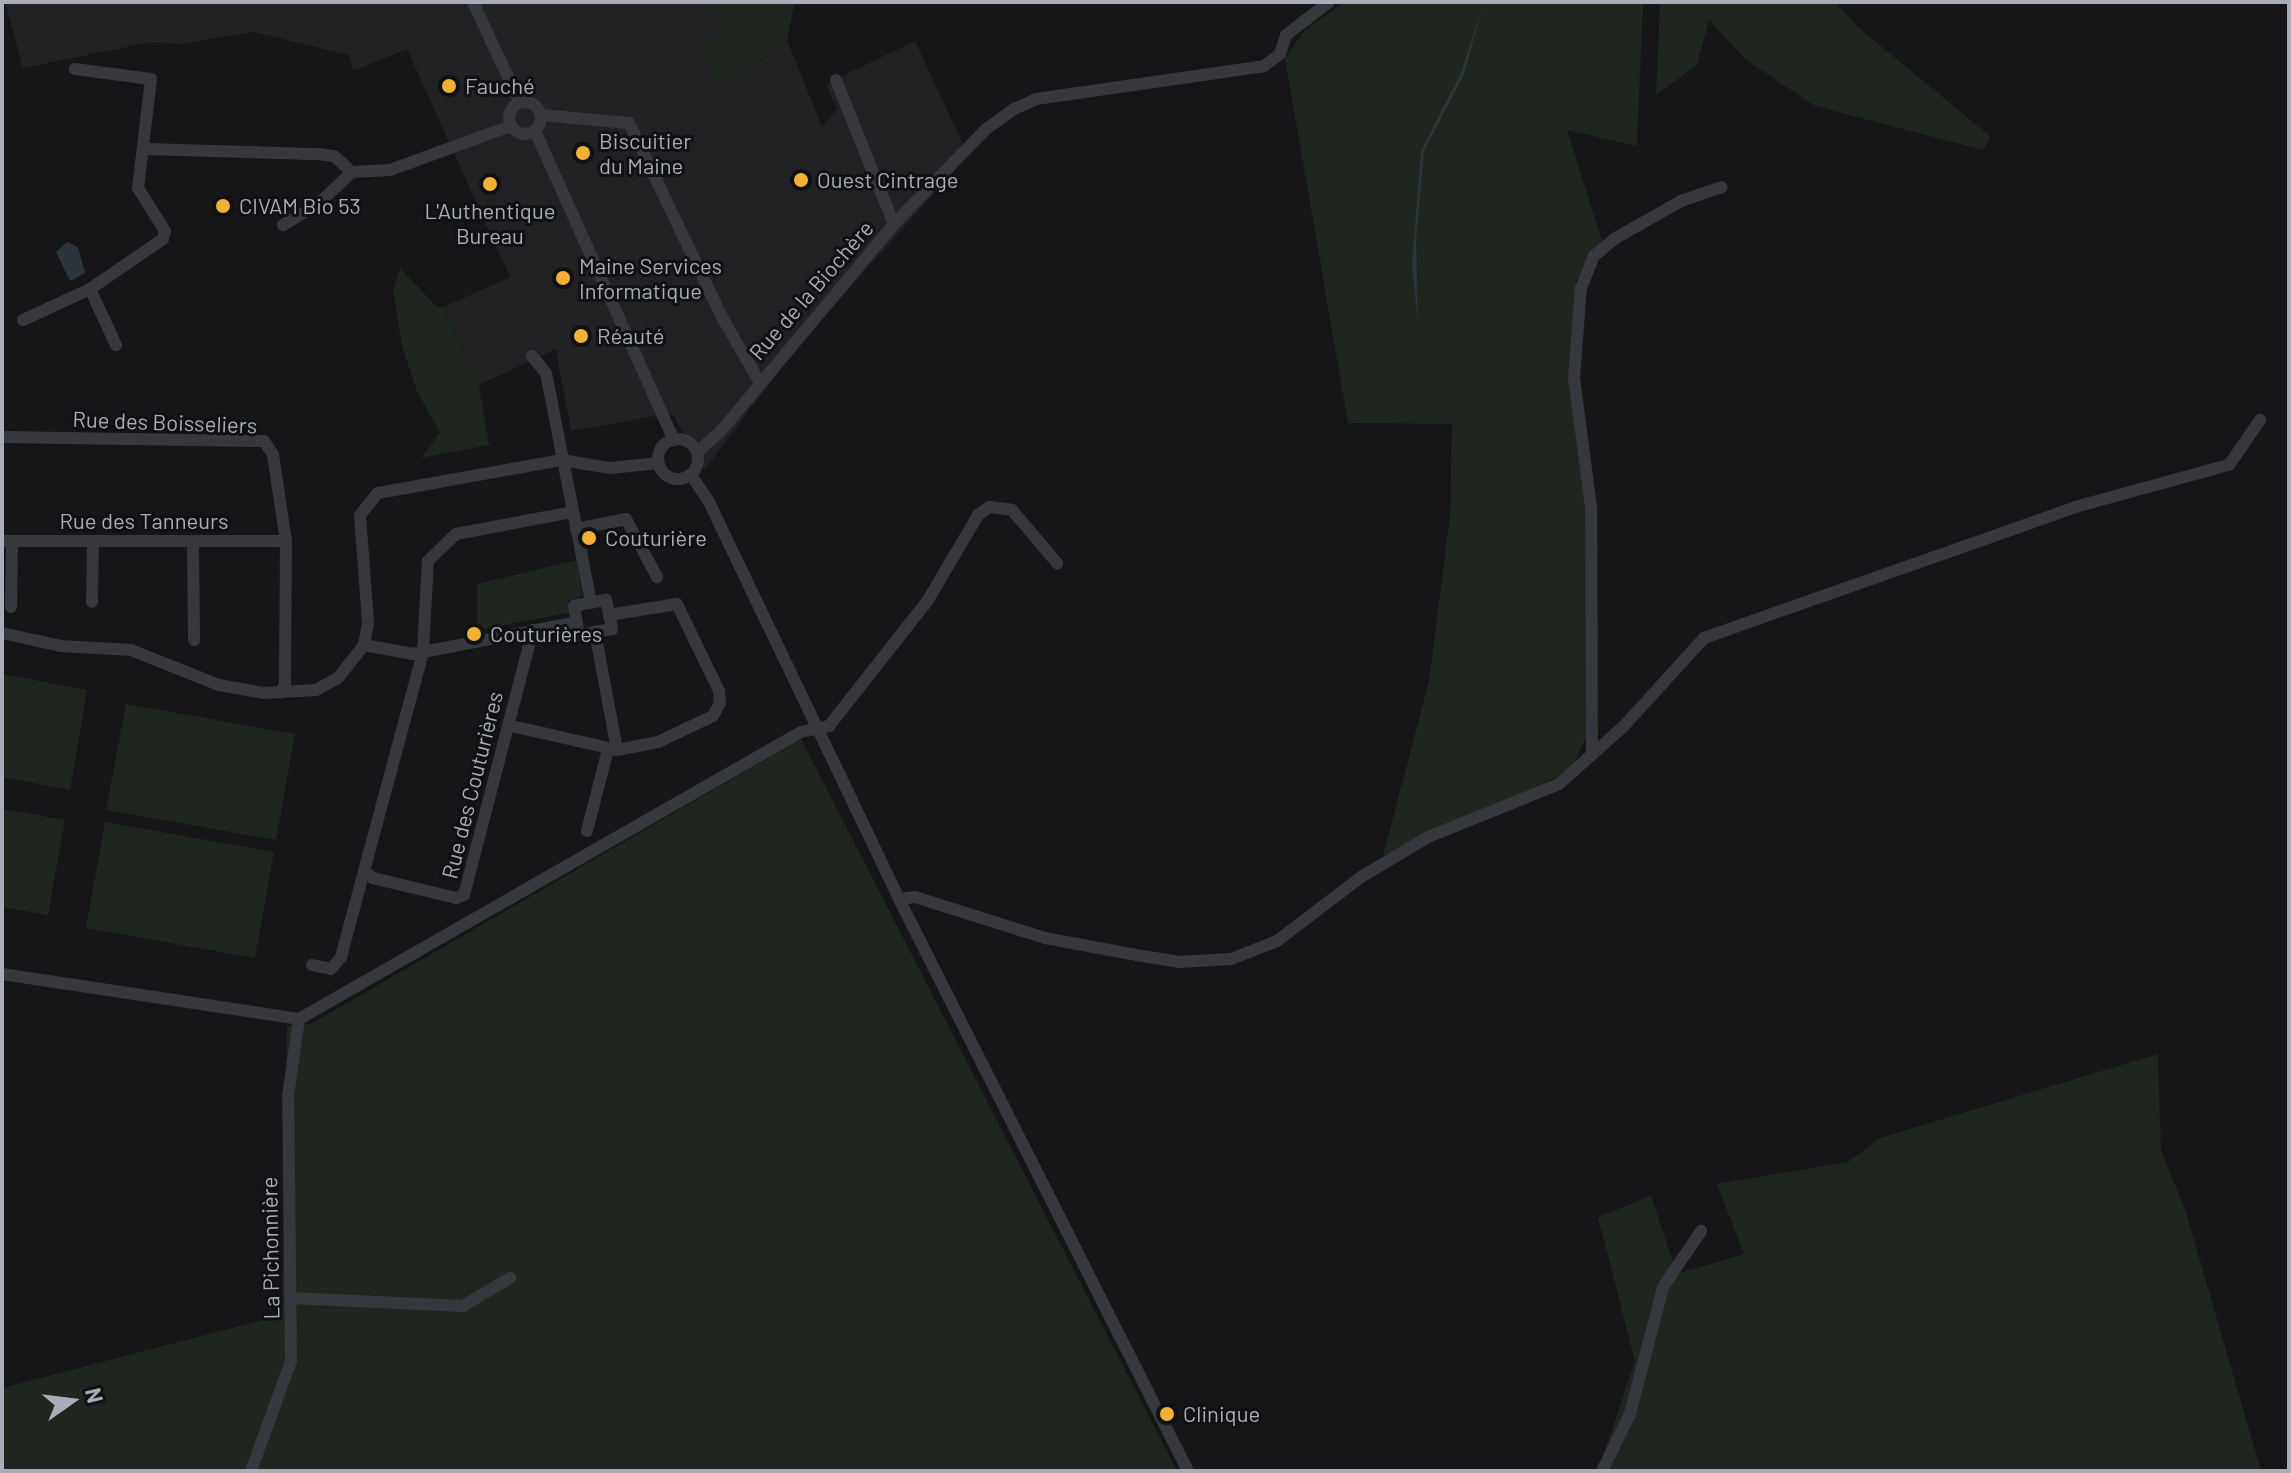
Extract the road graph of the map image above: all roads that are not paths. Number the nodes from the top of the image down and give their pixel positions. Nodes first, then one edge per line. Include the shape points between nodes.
1 (473, 2) edge
2 (1329, 2) edge
3 (75, 69) dead end
4 (836, 80) dead end
5 (520, 103) junction
6 (541, 115) junction
7 (510, 126) junction
8 (535, 131) junction
9 (146, 149) junction
10 (352, 172) junction
11 (1722, 187) dead end
12 (894, 224) junction
13 (283, 225) dead end
14 (90, 289) junction
15 (23, 320) dead end
16 (116, 345) dead end
17 (532, 356) dead end
18 (759, 381) junction
19 (2260, 420) dead end
20 (2, 437) edge
21 (674, 440) junction
22 (697, 452) junction
23 (562, 460) junction
24 (659, 463) junction
25 (691, 475) junction
26 (572, 512) junction
27 (576, 529) junction
28 (7, 541) edge
29 (93, 541) junction
30 (193, 541) junction
31 (286, 541) junction
32 (1057, 563) dead end
33 (657, 577) dead end
34 (92, 602) dead end
35 (591, 603) junction
36 (11, 607) dead end
37 (609, 615) junction
38 (577, 622) junction
39 (533, 630) junction
40 (595, 632) junction
41 (2, 633) edge
42 (194, 640) dead end
43 (364, 645) junction
44 (423, 652) junction
45 (280, 693) junction
46 (508, 725) junction
47 (818, 729) junction
48 (612, 749) junction
49 (1592, 754) junction
50 (587, 831) dead end
51 (364, 871) junction
52 (899, 899) junction
53 (312, 965) dead end
54 (2, 974) edge
55 (299, 1019) junction
56 (1701, 1231) dead end
57 (510, 1278) dead end
58 (291, 1298) junction
59 (251, 1471) edge
60 (1188, 1471) edge
61 (1602, 1471) edge

1 - 5 street
2 - 12 street, Rue de la Biochère via 1286,35 1280,54 1264,66 1036,99 1014,109 985,130
3 - 9 street via 151,79
4 - 12 street
5 - 6 street via 536,106
5 - 7 street via 510,112
6 - 8 street
6 - 18 street, Rue de la Biochère via 629,123 730,333
7 - 8 street via 521,134
7 - 10 street via 390,170
8 - 21 street
9 - 10 street via 319,154 334,156
9 - 14 street via 138,188 165,231 163,239
10 - 13 street via 318,204
11 - 49 street via 1681,201 1614,239 1594,256 1581,288 1574,378 1591,507
12 - 18 street, Rue de la Biochère
14 - 15 street
14 - 16 street
17 - 23 street via 546,373
18 - 22 street, Rue de la Biochère via 721,431
19 - 49 street via 2229,465 2075,507 1704,638
20 - 31 street, Rue des Boisseliers via 264,441 273,455
21 - 22 street via 685,441
21 - 24 street via 664,446
22 - 25 street via 698,465
23 - 24 street via 610,468
23 - 26 street
23 - 43 street via 392,490 368,502 360,515 368,622
24 - 25 street via 671,478
25 - 47 street
26 - 27 street
26 - 44 street via 456,534 442,545 424,573
27 - 33 street via 626,519
27 - 35 street
28 - 29 street, Rue des Tanneurs
28 - 36 street
29 - 30 street, Rue des Tanneurs
29 - 34 street
30 - 31 street, Rue des Tanneurs
30 - 42 street
31 - 45 street, Rue des Boisseliers via 285,685
32 - 47 street via 1012,510 989,507 978,515 928,600 829,726
35 - 37 street via 606,600
35 - 38 street via 574,606
37 - 40 street via 612,629
37 - 48 street via 677,604 720,703 713,716 658,742
38 - 39 street
38 - 40 street via 579,635
39 - 44 street
39 - 46 street, Rue des Couturières
40 - 48 street
41 - 45 street via 61,646 131,650 219,685
43 - 44 street
43 - 45 street via 330,683
44 - 51 street
46 - 48 street
46 - 51 street, Rue des Couturières via 464,895 456,898
47 - 52 street
47 - 55 street via 801,732
48 - 50 street
49 - 52 street via 1559,784 1428,837 1361,877 1277,941 1231,959 1179,962 1142,956 1045,938 915,897
51 - 53 street via 341,957 331,969
52 - 60 street
54 - 55 street
55 - 58 street, La Pichonnière via 288,1096
56 - 61 street via 1663,1287 1630,1414
57 - 58 street via 463,1306
58 - 59 street, La Pichonnière via 291,1361

